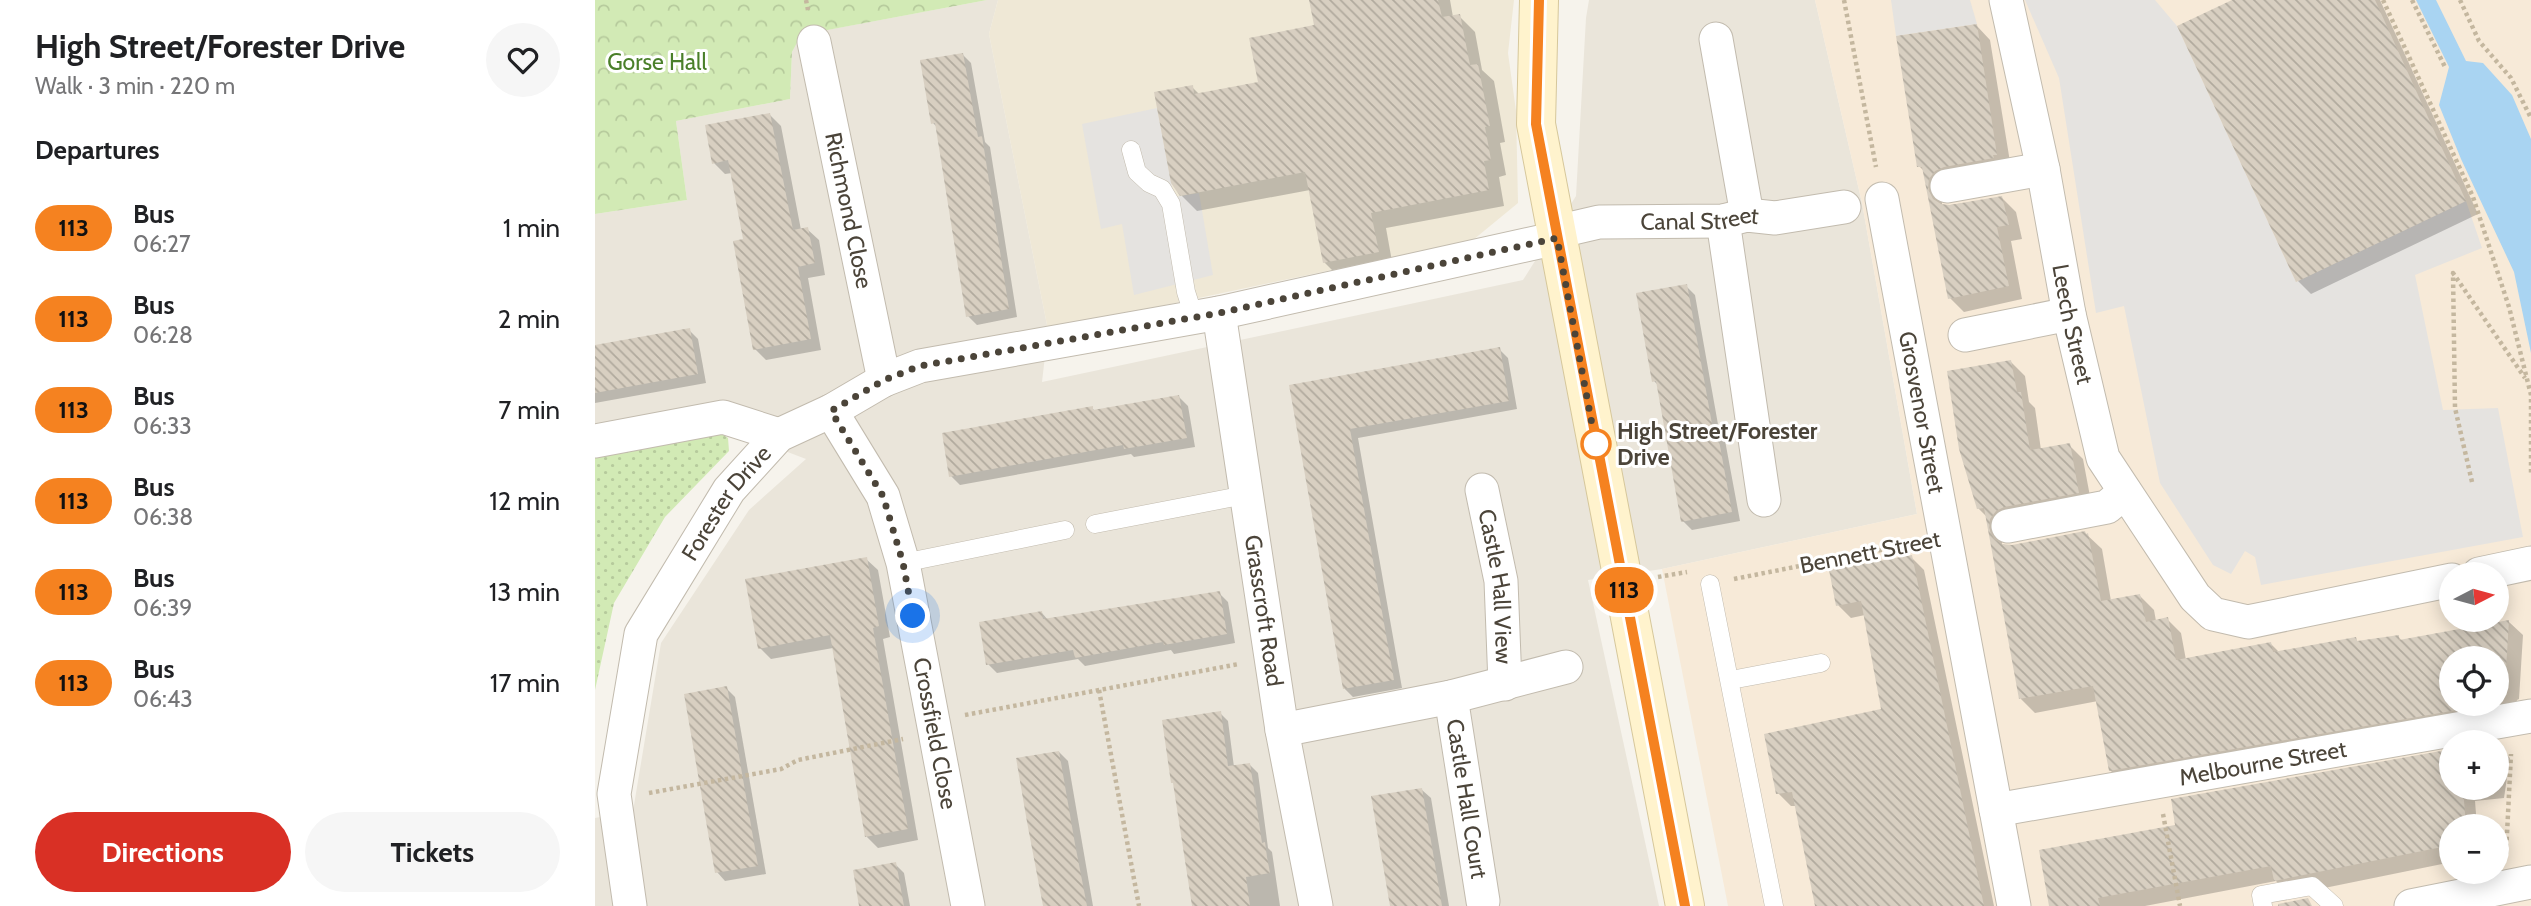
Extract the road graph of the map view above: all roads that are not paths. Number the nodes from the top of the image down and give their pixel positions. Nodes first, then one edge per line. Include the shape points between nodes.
1 (1539, 0) edge
2 (2006, 0) edge
3 (1716, 40) dead end
4 (814, 41) dead end
5 (1131, 150) dead end
6 (2043, 169) junction
7 (1947, 186) dead end
8 (1882, 199) road end
9 (1844, 206) dead end
10 (1735, 218) junction
11 (1556, 235) junction
12 (2070, 314) junction
13 (1206, 315) junction
14 (1965, 335) dead end
15 (884, 380) junction
16 (831, 411) junction
17 (779, 435) junction
18 (595, 441) edge
19 (1482, 490) dead end
20 (2125, 492) junction
21 (1245, 495) junction
22 (1764, 500) dead end
23 (1095, 524) dead end
24 (2008, 526) dead end
25 (1065, 530) dead end
26 (903, 563) junction
27 (2439, 583) edge
28 (1710, 584) road end
29 (1821, 663) dead end
30 (1566, 667) dead end
31 (1731, 680) junction
32 (1505, 684) junction
33 (1451, 697) junction
34 (2522, 717) edge
35 (1282, 730) junction
36 (608, 797) edge
37 (1996, 810) junction
38 (2518, 884) edge
39 (1483, 901) dead end
40 (631, 906) edge
41 (968, 906) edge
42 (1316, 906) edge
43 (1685, 906) edge
44 (1774, 906) edge
45 (2014, 906) edge
46 (2263, 906) edge
47 (2334, 906) edge
48 (2411, 906) edge

1 - 11 main road via 1536,124
2 - 6 street, Leech Street
3 - 10 street
4 - 15 street, Richmond Close
5 - 13 lane via 1137,172 1162,189 1171,204 1186,292
6 - 7 street
6 - 12 street, Leech Street
8 - 37 street, Grosvenor Street
9 - 10 street, Canal Street via 1775,218
10 - 11 street, Canal Street via 1599,222
10 - 22 street
11 - 13 street, Forester Drive
11 - 43 main road
12 - 14 street
12 - 20 street, Leech Street via 2103,458
13 - 15 street, Forester Drive via 920,366
13 - 21 street, Grasscroft Road
15 - 16 street, Forester Drive
16 - 17 street, Forester Drive
16 - 26 street, Crossfield Close via 883,496
17 - 18 street via 723,417
17 - 36 street, Forester Drive via 729,490 641,634
19 - 32 street, Castle Hall View via 1501,581
20 - 24 street via 2107,507
20 - 27 street, Leech Street via 2195,597 2213,614 2248,622
21 - 23 lane
21 - 35 street, Grasscroft Road
25 - 26 lane
26 - 41 street, Crossfield Close
28 - 31 lane
29 - 31 lane
30 - 32 street, Castle Hall Court
31 - 44 lane
32 - 33 street, Castle Hall Court
33 - 35 street, Castle Hall Court
33 - 39 street, Castle Hall Court
34 - 37 street, Melbourne Street
35 - 42 street, Grasscroft Road
36 - 40 street, Forester Drive
37 - 45 street, Grosvenor Street
38 - 48 street
46 - 47 lane via 2262,895 2312,886

